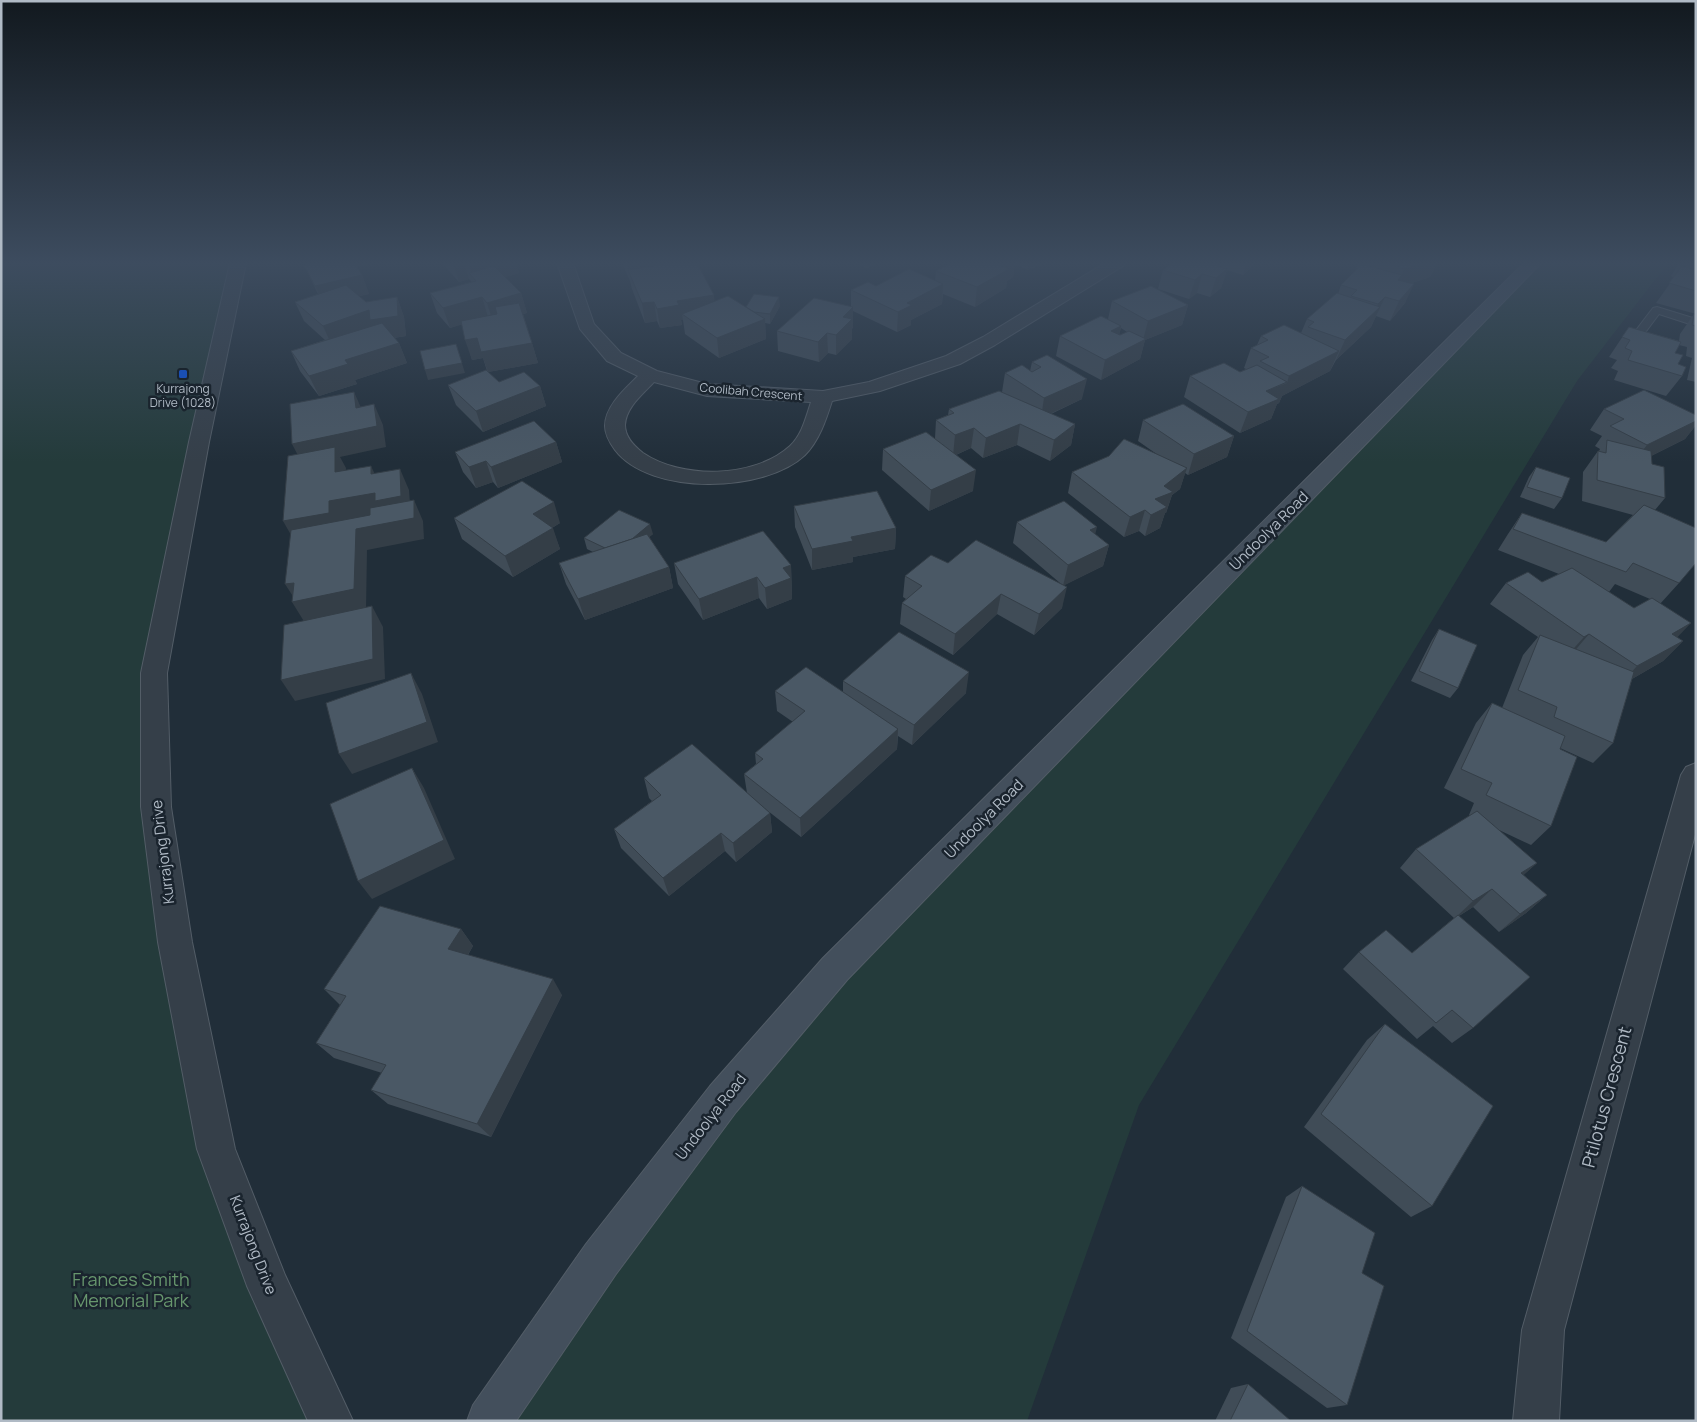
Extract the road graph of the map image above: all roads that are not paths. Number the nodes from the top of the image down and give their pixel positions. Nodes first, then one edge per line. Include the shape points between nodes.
1 (224, 329) edge
2 (590, 329) edge
3 (1007, 329) edge
4 (1467, 329) edge
5 (1643, 329) edge
6 (1632, 344) edge
7 (650, 376) junction
8 (823, 397) junction
9 (1696, 775) edge
10 (331, 1421) edge
11 (489, 1421) edge
12 (1536, 1421) edge

1 - 10 street, Kurrajong Drive via 154,673 156,807 174,942 216,1149 268,1286
2 - 7 street, Coolibah Crescent via 614,357
3 - 8 street, Coolibah Crescent via 953,360 873,388
4 - 11 main road, Undoolya Road via 835,969 717,1106 602,1259
5 - 6 lane
7 - 8 street, Coolibah Crescent via 707,390
7 - 8 street, Coolibah Crescent via 623,405 615,425 621,445 635,457 663,472 702,478 732,477 791,456 812,432
9 - 12 street, Ptilotus Crescent via 1543,1330

